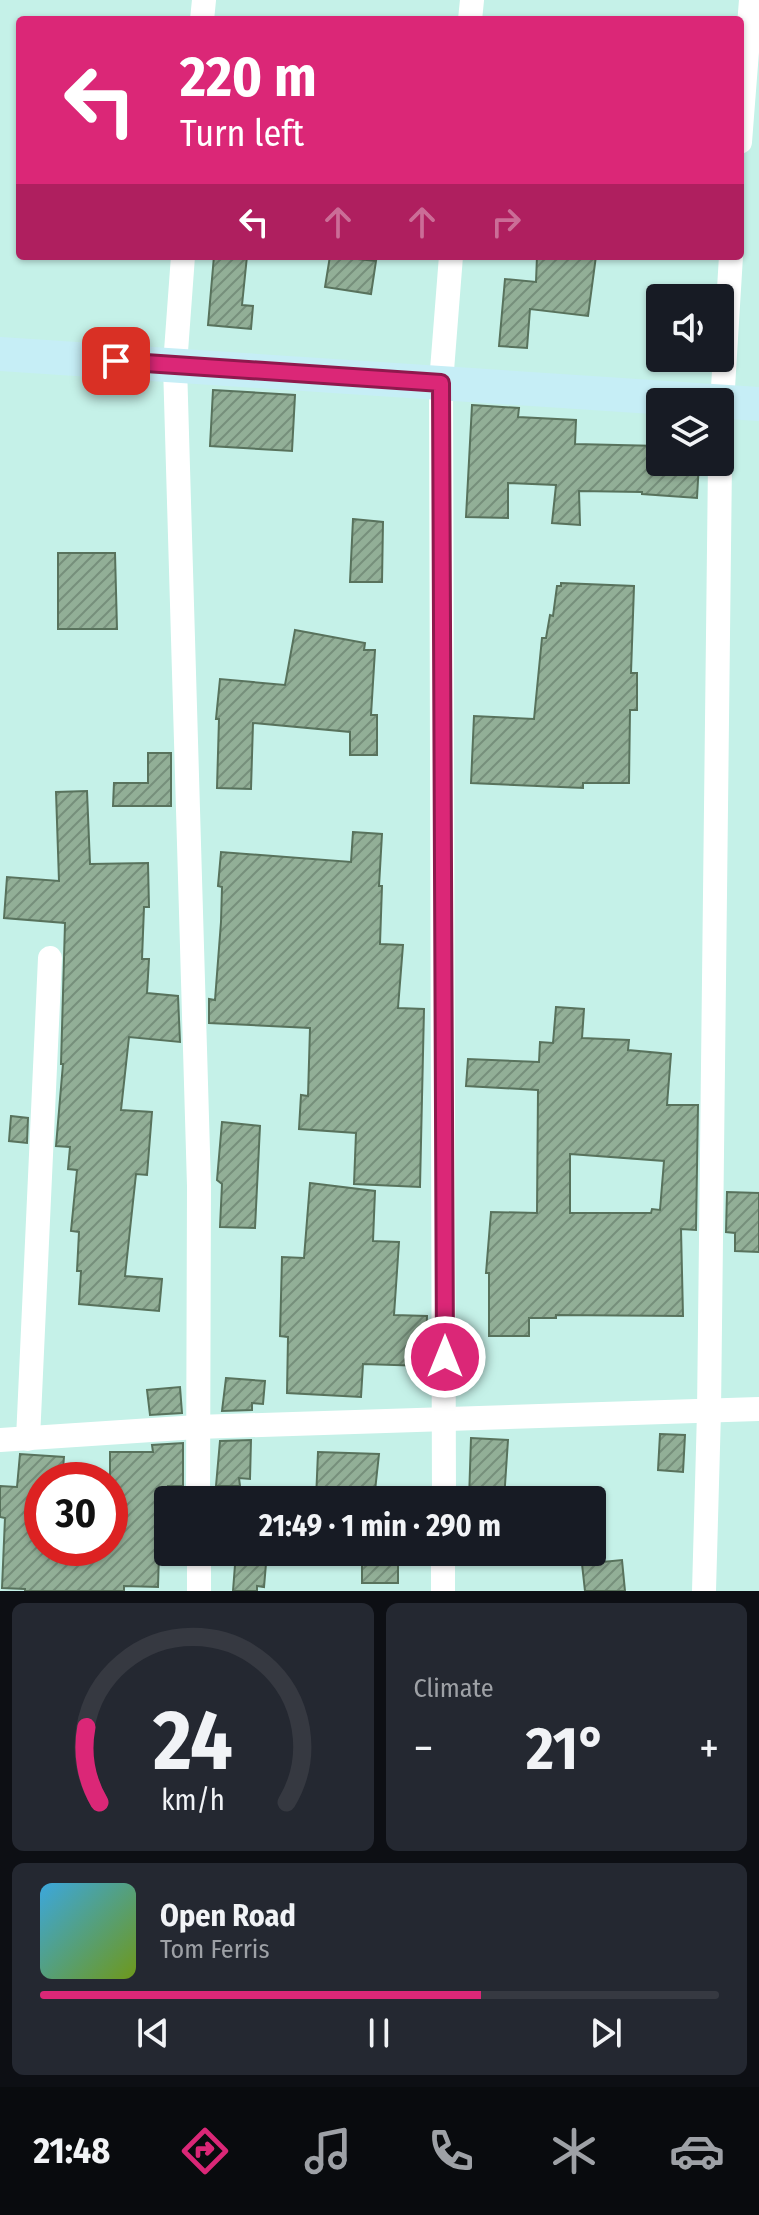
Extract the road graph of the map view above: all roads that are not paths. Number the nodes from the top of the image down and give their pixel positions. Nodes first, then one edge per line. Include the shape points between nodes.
1 (751, 0) edge
2 (744, 90) edge
3 (183, 260) edge
4 (451, 260) edge
5 (731, 260) edge
6 (0, 354) edge
7 (175, 365) junction
8 (441, 383) junction
9 (721, 388) edge
10 (646, 397) edge
11 (734, 403) edge
12 (759, 404) edge
13 (720, 476) edge
14 (50, 958) dead end
15 (759, 1409) edge
16 (709, 1412) junction
17 (445, 1420) junction
18 (197, 1427) junction
19 (28, 1439) junction
20 (0, 1440) edge
21 (198, 1486) edge
22 (444, 1486) edge
23 (199, 1566) edge
24 (443, 1566) edge
25 (199, 1591) edge
26 (443, 1591) edge
27 (704, 1591) edge

1 - 2 street
3 - 7 street
4 - 8 street
5 - 9 street
6 - 7 street
7 - 8 street
7 - 18 street via 199,1186
8 - 10 street
8 - 17 street
11 - 12 street
13 - 16 street
14 - 19 street
15 - 16 street
16 - 17 street
16 - 27 street
17 - 18 street
17 - 22 street
18 - 19 street
18 - 21 street
19 - 20 street
23 - 25 street
24 - 26 street

